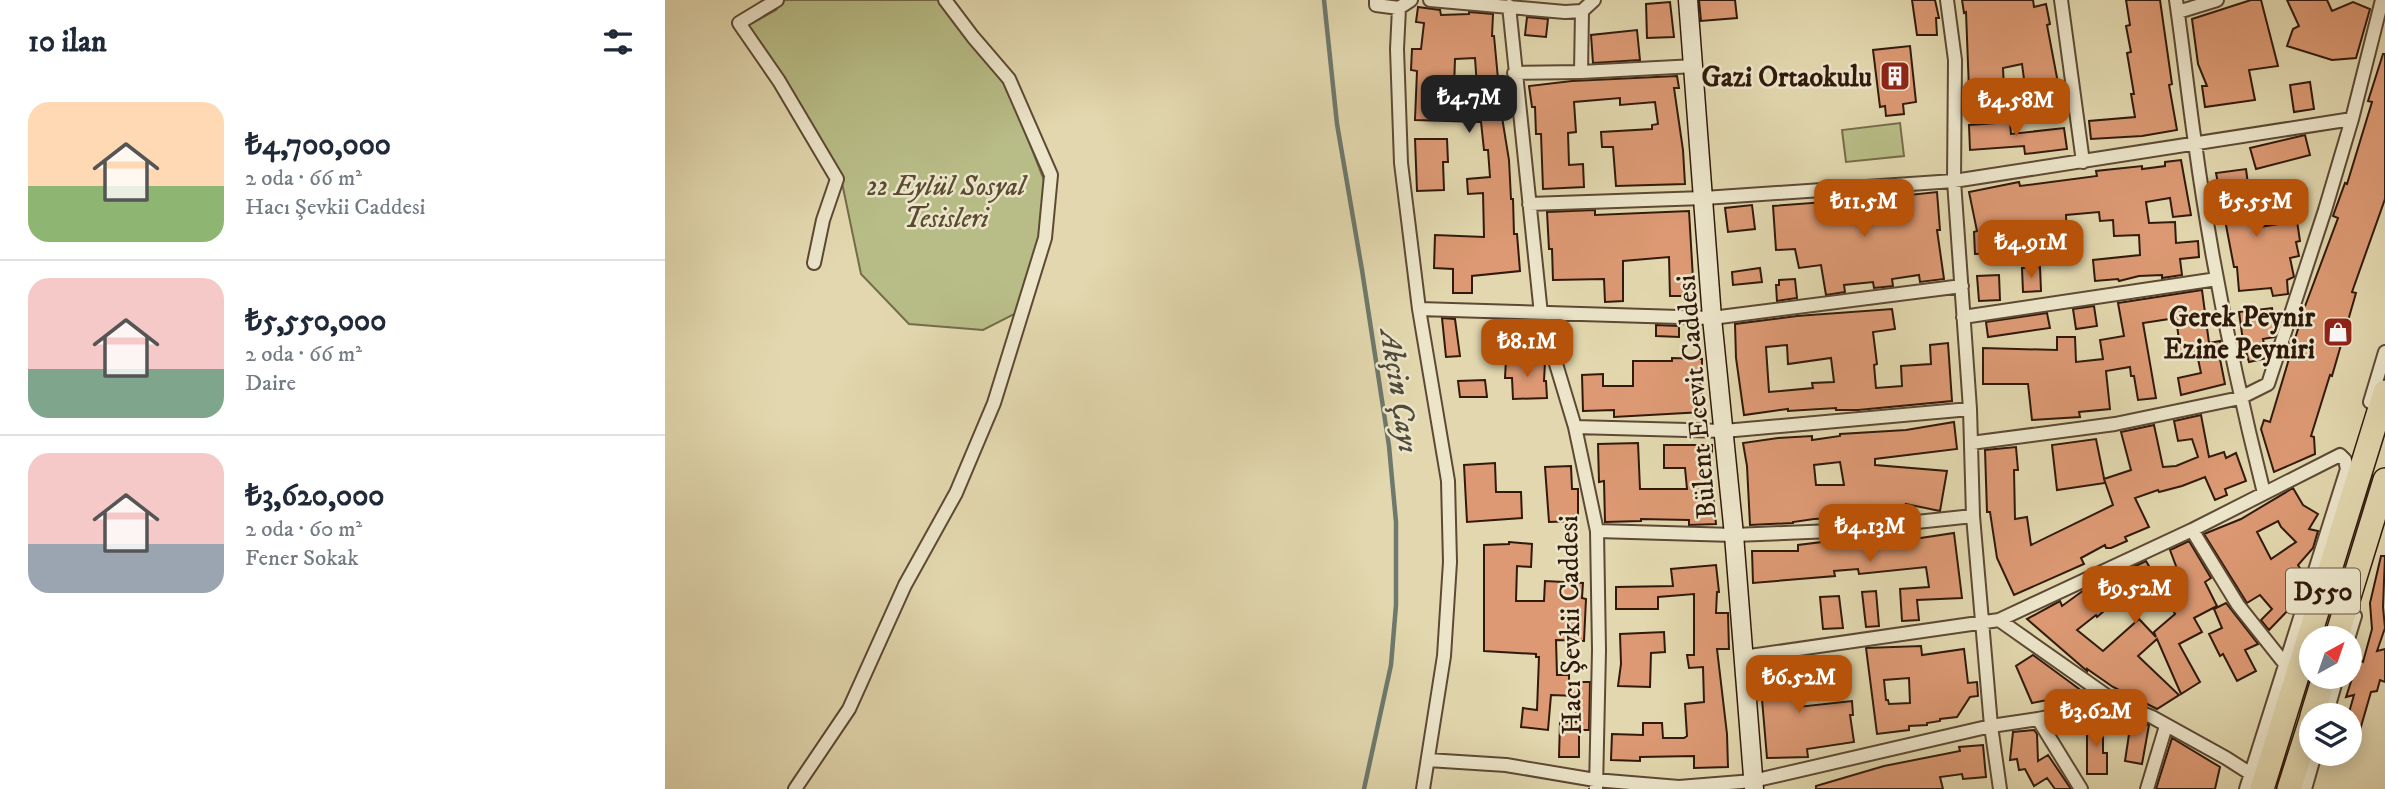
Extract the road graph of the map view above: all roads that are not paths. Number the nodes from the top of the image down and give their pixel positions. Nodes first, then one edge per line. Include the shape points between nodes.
1 (777, 0) edge
2 (945, 0) edge
3 (1376, 0) edge
4 (1411, 0) edge
5 (1430, 0) edge
6 (1594, 0) edge
7 (1688, 0) edge
8 (1947, 0) edge
9 (2061, 0) edge
10 (2217, 0) edge
11 (2382, 0) edge
12 (1509, 6) junction
13 (2177, 6) edge
14 (1399, 8) junction
15 (1582, 11) junction
16 (1695, 66) junction
17 (1581, 72) junction
18 (1514, 73) junction
19 (2352, 119) junction
20 (2195, 144) junction
21 (2083, 162) junction
22 (1954, 181) junction
23 (1704, 198) junction
24 (1529, 204) junction
25 (814, 263) dead end
26 (2217, 279) junction
27 (1962, 286) junction
28 (1419, 309) junction
29 (1541, 314) junction
30 (1712, 317) junction
31 (1963, 317) junction
32 (2385, 352) edge
33 (2385, 392) edge
34 (2240, 398) junction
35 (1970, 409) junction
36 (1575, 427) junction
37 (1724, 431) junction
38 (1971, 443) junction
39 (2361, 452) junction
40 (2347, 469) junction
41 (2385, 481) edge
42 (2263, 494) junction
43 (2385, 515) edge
44 (1973, 516) junction
45 (2192, 530) junction
46 (1597, 531) junction
47 (1734, 535) junction
48 (1999, 620) junction
49 (1982, 622) junction
50 (2340, 626) edge
51 (2352, 626) edge
52 (1743, 657) junction
53 (2285, 664) junction
54 (2117, 703) junction
55 (2038, 719) junction
56 (1991, 726) junction
57 (2166, 726) junction
58 (2299, 757) edge
59 (1428, 760) junction
60 (2312, 766) edge
61 (2256, 782) edge
62 (1595, 785) edge
63 (1754, 785) edge
64 (795, 789) edge
65 (1423, 789) edge
66 (2000, 789) edge
67 (2081, 789) edge
68 (2147, 789) edge
69 (2246, 789) edge
70 (2289, 789) edge
71 (2305, 789) edge

1 - 25 street via 739,23 837,179
2 - 64 street via 1009,79 1051,175 1045,238 994,403 956,493 905,585 849,709
3 - 14 street via 1376,5
4 - 14 street
5 - 12 street
6 - 15 street
7 - 16 main road, Bülent Ecevit Caddesi
8 - 22 street via 1955,60
9 - 21 street
10 - 13 street
11 - 19 street
12 - 15 street
12 - 18 street, Hacı Şevkii Caddesi
13 - 20 street
14 - 28 street via 1401,163
15 - 17 street
16 - 17 street
16 - 23 main road, Bülent Ecevit Caddesi
17 - 18 street
18 - 24 street, Hacı Şevkii Caddesi
19 - 20 street
19 - 34 street via 2277,363 2268,384
20 - 21 street
20 - 26 street
21 - 22 street
22 - 23 street
22 - 27 street
23 - 24 street
23 - 30 main road, Bülent Ecevit Caddesi
24 - 29 street, Hacı Şevkii Caddesi
26 - 31 street
26 - 34 street
27 - 30 street
27 - 31 street
28 - 29 street
28 - 59 street via 1448,481 1450,562 1444,656
29 - 30 street
29 - 36 street, Hacı Şevkii Caddesi
30 - 37 main road, Bülent Ecevit Caddesi
31 - 35 street
32 - 39 street
33 - 39 highway, D550
34 - 38 street via 2115,424
34 - 42 street
35 - 37 street
35 - 38 street
36 - 37 street
36 - 46 street, Hacı Şevkii Caddesi
37 - 47 main road, Bülent Ecevit Caddesi
38 - 44 street
39 - 40 street
39 - 61 highway, D550
40 - 42 street via 2340,455
40 - 53 street
41 - 50 highway, D550
42 - 45 street
43 - 51 street
44 - 47 street via 1832,531
44 - 49 street
45 - 48 street
45 - 53 street via 2238,605
46 - 47 street
46 - 62 street, Hacı Şevkii Caddesi
47 - 52 main road, Bülent Ecevit Caddesi
48 - 49 street
48 - 54 street
49 - 52 street
49 - 56 street
52 - 63 main road, Bülent Ecevit Caddesi
53 - 61 street
54 - 55 street
54 - 57 street
55 - 56 street
55 - 67 street
56 - 63 street
56 - 66 street
57 - 61 street via 2226,758
57 - 68 street
58 - 70 highway
59 - 62 street via 1506,765
59 - 65 street
60 - 71 street
61 - 69 street
62 - 63 street

